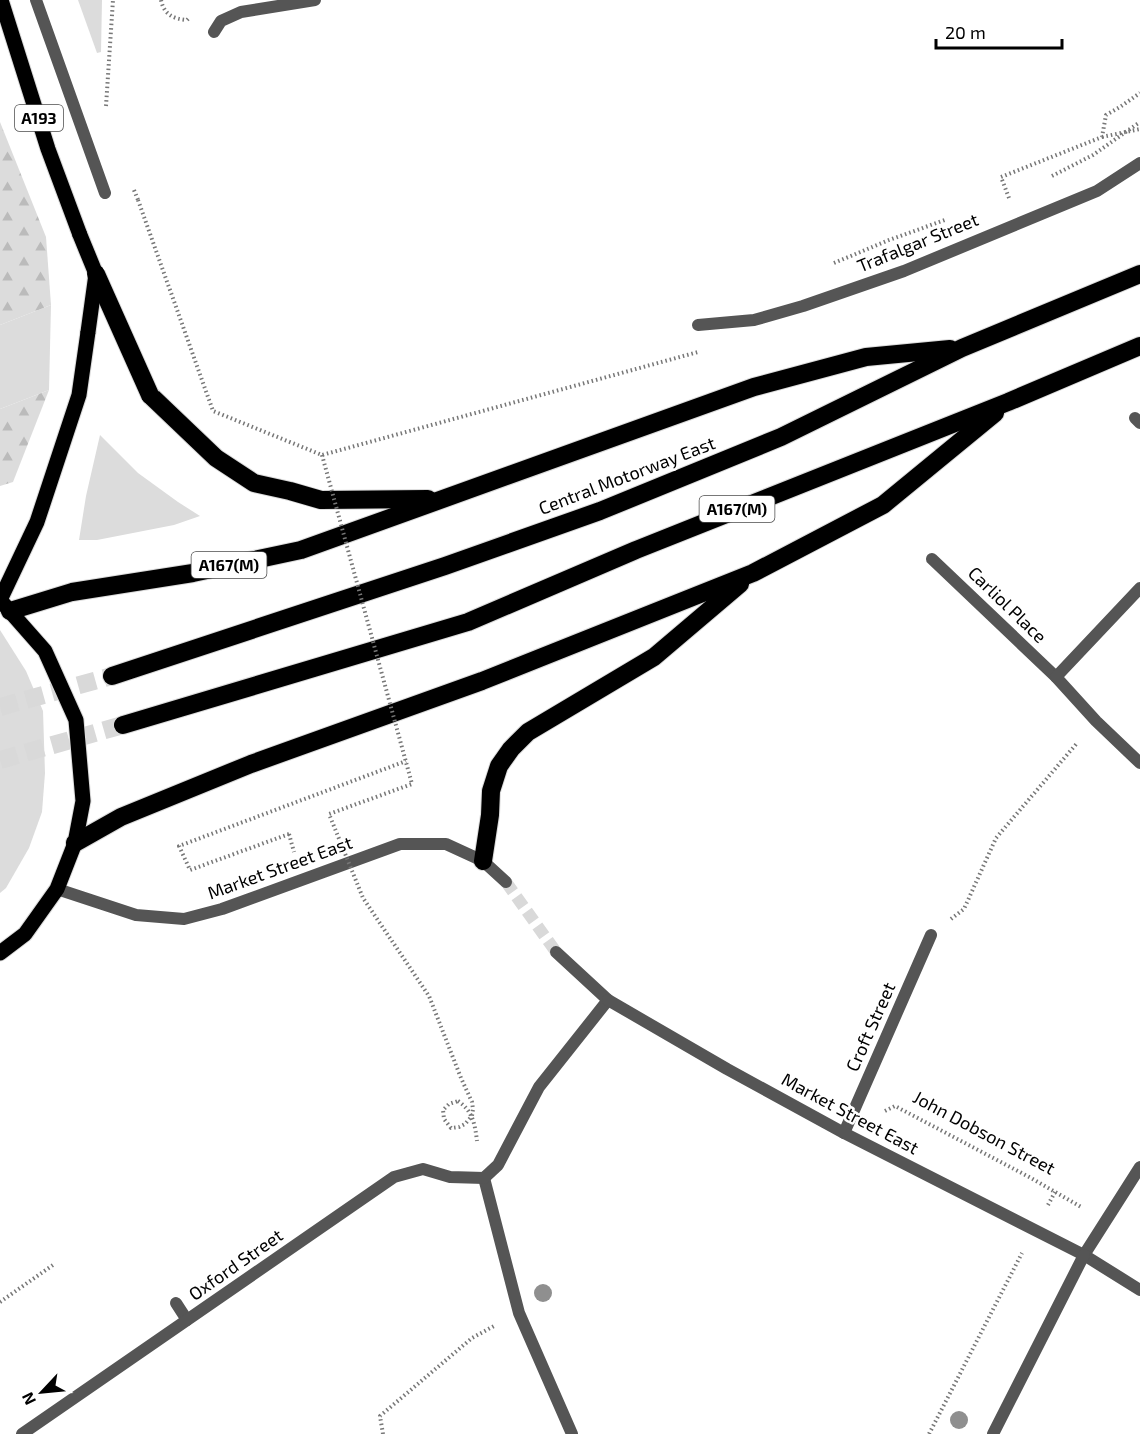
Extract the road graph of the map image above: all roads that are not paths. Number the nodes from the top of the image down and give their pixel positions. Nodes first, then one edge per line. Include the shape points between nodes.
1 (1, 0) edge
2 (36, 0) edge
3 (315, 0) edge
4 (214, 32) dead end
5 (1140, 163) edge
6 (105, 194) dead end
7 (96, 274) junction
8 (1140, 274) edge
9 (698, 325) dead end
10 (1140, 346) edge
11 (962, 348) junction
12 (1008, 402) junction
13 (442, 498) junction
14 (932, 559) dead end
15 (753, 573) junction
16 (1140, 588) edge
17 (4, 604) edge
18 (112, 676) tunnel mouth
19 (1056, 677) junction
20 (123, 725) tunnel mouth
21 (1140, 762) edge
22 (75, 843) junction
23 (483, 861) junction
24 (506, 882) tunnel mouth
25 (57, 889) junction
26 (931, 935) road end
27 (556, 952) tunnel mouth
28 (0, 953) edge
29 (608, 1000) junction
30 (844, 1133) junction
31 (1140, 1167) edge
32 (483, 1178) junction
33 (1084, 1255) junction
34 (1140, 1290) edge
35 (176, 1302) dead end
36 (187, 1320) junction
37 (22, 1434) edge
38 (572, 1434) edge
39 (993, 1434) edge

1 - 7 main road, A193, bridge via 48,149
2 - 6 street
3 - 4 street via 241,12 221,21
5 - 9 street, Trafalgar Street via 1097,190 904,271 754,320
7 - 13 highway, A167(M), bridge via 150,395 216,458 254,483 321,500
7 - 17 main road, bridge via 79,396 38,522
8 - 11 highway, Central Motorway East / A167(M)
10 - 12 highway, A167(M)
11 - 13 highway, A167(M) via 866,357 754,387
11 - 18 highway, Central Motorway East / A167(M) via 782,436 600,511 445,567
12 - 15 highway, A167(M) via 883,505
12 - 20 highway, A167(M) via 636,550 468,622
13 - 17 highway, A167(M) via 301,550 193,573
14 - 19 street, Carliol Place
15 - 22 highway, A167(M) via 482,681 251,764 121,817
15 - 23 highway, A167(M) via 654,657 528,732 511,749 499,766 491,791
16 - 19 street
17 - 22 main road via 45,651 76,720 83,801
19 - 21 street, Carliol Place
22 - 25 main road
23 - 24 street, Market Street East
23 - 25 street, Market Street East via 446,844 400,844 222,909 184,919 136,915
25 - 28 main road via 25,934
26 - 30 street, Croft Street
27 - 29 street, Market Street East
29 - 30 street, Market Street East
29 - 32 street via 539,1087 498,1165
30 - 33 street, Market Street East
31 - 33 street
32 - 36 street, Oxford Street via 450,1177 423,1168 394,1177
32 - 38 street via 519,1313
33 - 34 street, Market Street East
33 - 39 street
35 - 36 street
36 - 37 street, Oxford Street

